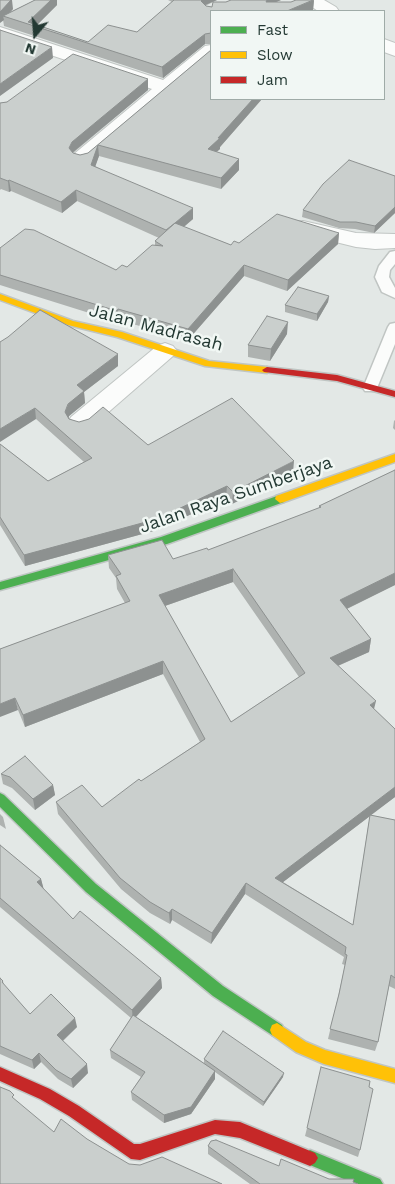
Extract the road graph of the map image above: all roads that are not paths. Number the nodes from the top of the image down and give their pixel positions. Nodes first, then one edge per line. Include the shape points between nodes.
1 (311, 0) edge
2 (328, 10) edge
3 (0, 32) edge
4 (386, 33) edge
5 (20, 39) junction
6 (210, 51) edge
7 (395, 51) edge
8 (0, 52) edge
9 (71, 56) junction
10 (56, 68) edge
11 (167, 88) junction
12 (81, 158) edge
13 (287, 221) edge
14 (395, 241) edge
15 (395, 255) edge
16 (395, 294) edge
17 (0, 298) edge
18 (395, 327) edge
19 (165, 351) junction
20 (370, 388) junction
21 (395, 394) edge
22 (80, 423) edge
23 (395, 458) edge
24 (0, 586) edge
25 (0, 798) edge
26 (0, 1074) edge
27 (395, 1076) edge
28 (375, 1184) edge

1 - 2 street
3 - 5 street
4 - 7 street
5 - 8 street
5 - 9 street
6 - 11 street
9 - 10 street
9 - 11 street
11 - 12 street
13 - 14 street via 336,236 375,242
15 - 16 lane via 382,277 387,289
17 - 19 street, Jalan Madrasah
18 - 20 lane
19 - 20 street, Jalan Madrasah via 208,364 337,378
19 - 22 street
20 - 21 street, Jalan Madrasah
23 - 24 street, Jalan Raya Sumberjaya via 163,541
25 - 27 street via 91,888 218,991 301,1047 324,1057
26 - 28 street via 74,1110 131,1151 140,1152 215,1127 240,1130

